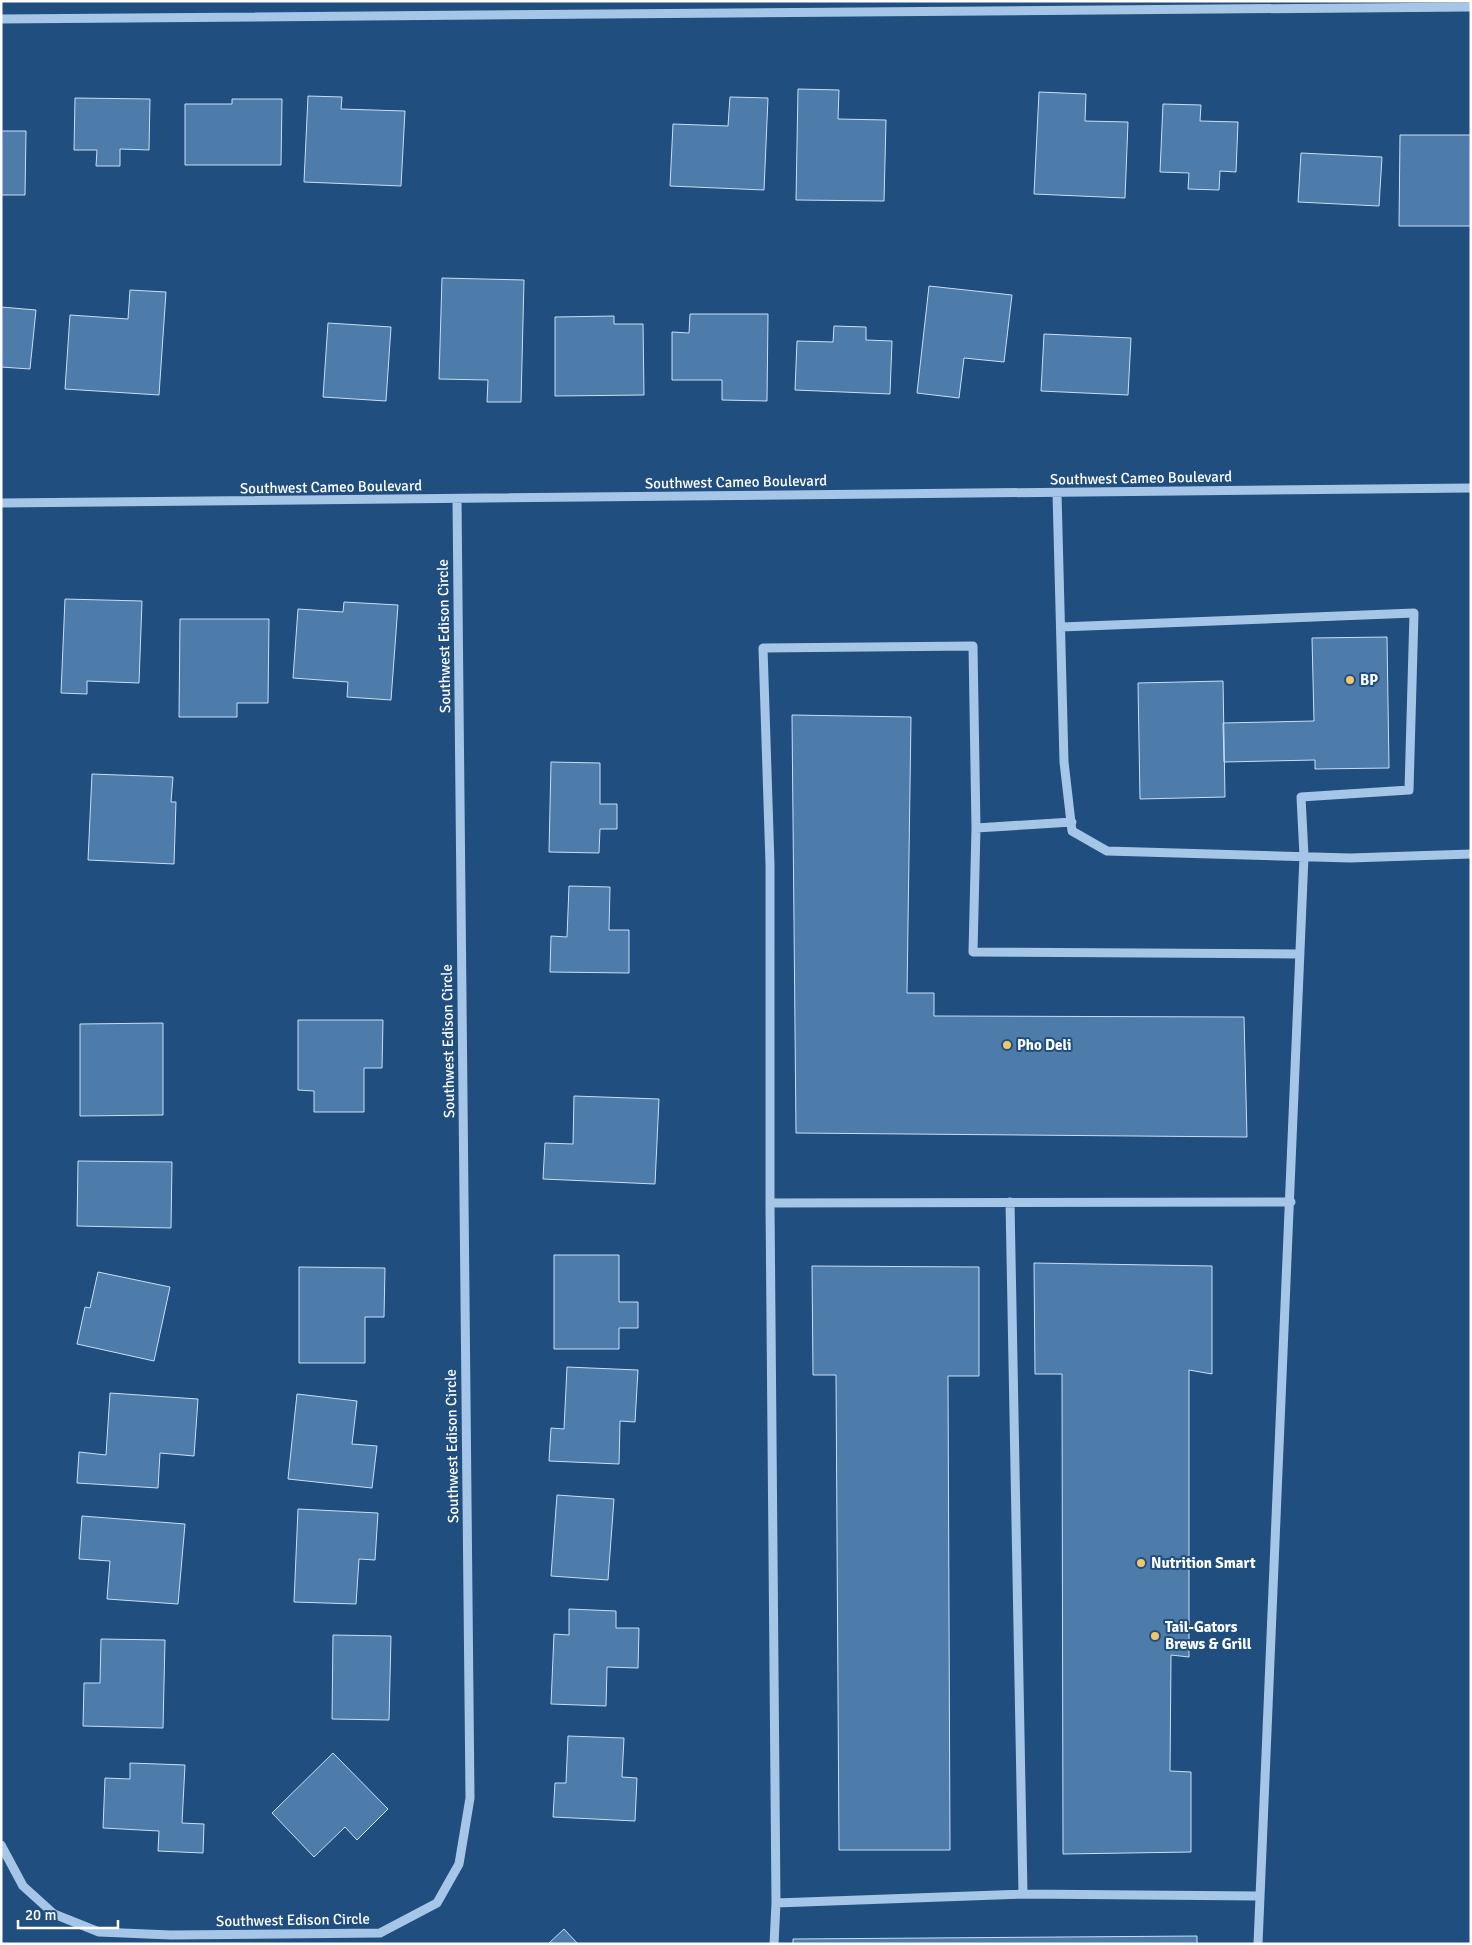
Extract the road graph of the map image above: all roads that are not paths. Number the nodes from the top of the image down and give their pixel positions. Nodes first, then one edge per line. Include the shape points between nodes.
1 (1471, 7) edge
2 (1, 19) edge
3 (1471, 488) edge
4 (1057, 493) junction
5 (456, 499) junction
6 (1, 503) edge
7 (1061, 627) junction
8 (1072, 822) junction
9 (976, 828) junction
10 (1471, 854) edge
11 (1304, 856) junction
12 (1300, 954) junction
13 (1010, 1202) junction
14 (1291, 1202) junction
15 (770, 1203) junction
16 (1, 1845) edge
17 (1023, 1894) junction
18 (1258, 1896) junction
19 (776, 1903) junction
20 (774, 1944) edge
21 (1258, 1944) edge

1 - 2 street
3 - 4 street, Southwest Cameo Boulevard
4 - 5 street, Southwest Cameo Boulevard
4 - 7 street
5 - 6 street, Southwest Cameo Boulevard
5 - 16 street, Southwest Edison Circle via 470,1788 459,1864 437,1903 380,1933 171,1936 99,1932 54,1914 23,1886
7 - 8 street via 1064,762
7 - 11 street via 1414,613 1409,790 1301,797
8 - 9 street
8 - 11 street via 1072,831 1107,851
9 - 12 street via 973,952
9 - 15 street via 973,646 763,648 770,864
10 - 11 street via 1350,858
11 - 12 street
12 - 14 street
13 - 14 street
13 - 15 street
13 - 17 street
14 - 18 street
15 - 19 street
17 - 18 street
17 - 19 street
18 - 21 street
19 - 20 street

